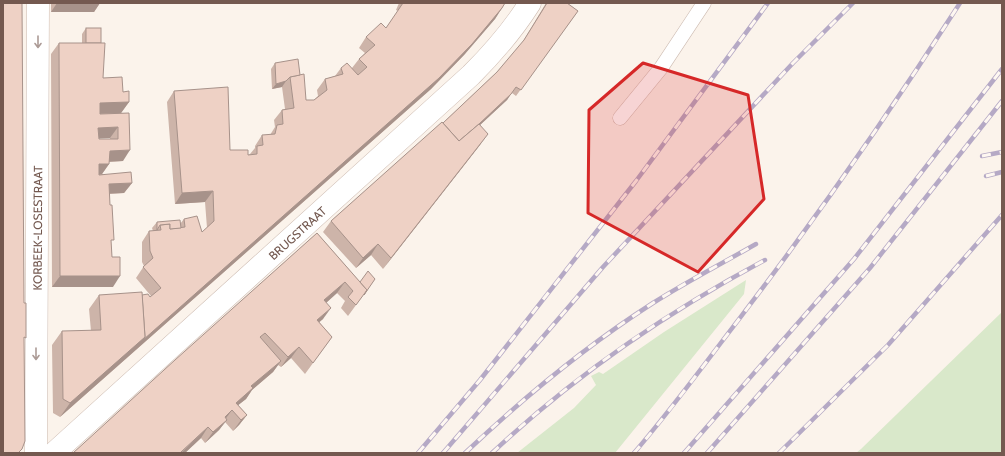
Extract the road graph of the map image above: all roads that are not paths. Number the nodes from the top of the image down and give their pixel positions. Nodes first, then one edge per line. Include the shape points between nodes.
1 (38, 3) edge
2 (530, 3) edge
3 (704, 3) edge
4 (620, 118) dead end
5 (36, 453) edge
6 (54, 453) edge

1 -> 5 street, KORBEEK-LOSESTRAAT via 30,331
2 - 6 street, BRUGSTRAAT via 499,47 471,75
3 - 4 lane via 662,68

